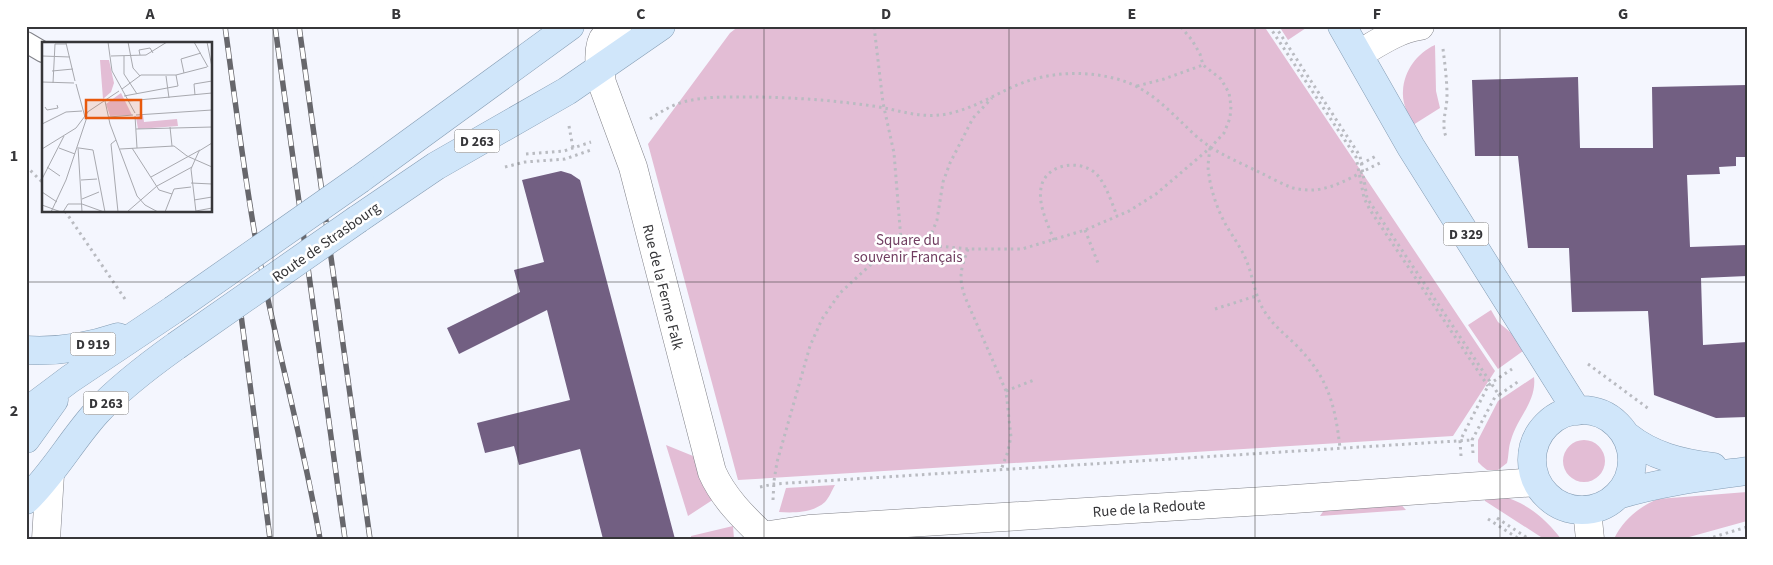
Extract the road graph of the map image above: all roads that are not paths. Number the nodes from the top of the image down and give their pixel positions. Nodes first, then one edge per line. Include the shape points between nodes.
1 (570, 26) edge
2 (618, 26) edge
3 (661, 26) edge
4 (1342, 26) edge
5 (1420, 26) edge
6 (1359, 54) junction
7 (600, 68) junction
8 (165, 316) junction
9 (26, 350) edge
10 (70, 379) junction
11 (1577, 411) junction
12 (26, 412) edge
13 (1626, 436) junction
14 (26, 439) edge
15 (1747, 471) edge
16 (50, 474) junction
17 (1536, 482) junction
18 (1618, 495) junction
19 (26, 500) edge
20 (1587, 510) junction
21 (761, 537) edge
22 (46, 539) edge
23 (1590, 539) edge

1 - 8 main road, D 263, bridge
2 - 7 street, Rue de la Ferme Falk via 604,36
3 - 7 main road, Route de Strasbourg / D 263
4 - 6 main road, D 329
5 - 6 street via 1386,38
6 - 11 main road, D 329 via 1406,139
7 - 16 main road, Route de Strasbourg / D 263, bridge via 567,91 436,166 154,362 97,412
7 - 21 street, Rue de la Ferme Falk via 602,83 633,167 712,472 728,499
8 - 9 main road, D 919 via 126,334 84,347
8 - 10 main road, D 263
10 - 12 main road, D 263
10 - 14 main road, D 263
11 - 13 main road via 1599,413 1616,424
11 - 17 main road via 1557,417 1541,432 1533,453
13 - 15 main road via 1648,451 1670,459
13 - 18 main road via 1632,457 1630,474
15 - 18 main road via 1671,481
16 - 19 main road, Route de Strasbourg / D 263
16 - 22 street
17 - 20 main road via 1559,505
17 - 21 street, Rue de la Redoute via 809,530
18 - 20 main road via 1601,507
20 - 23 street

